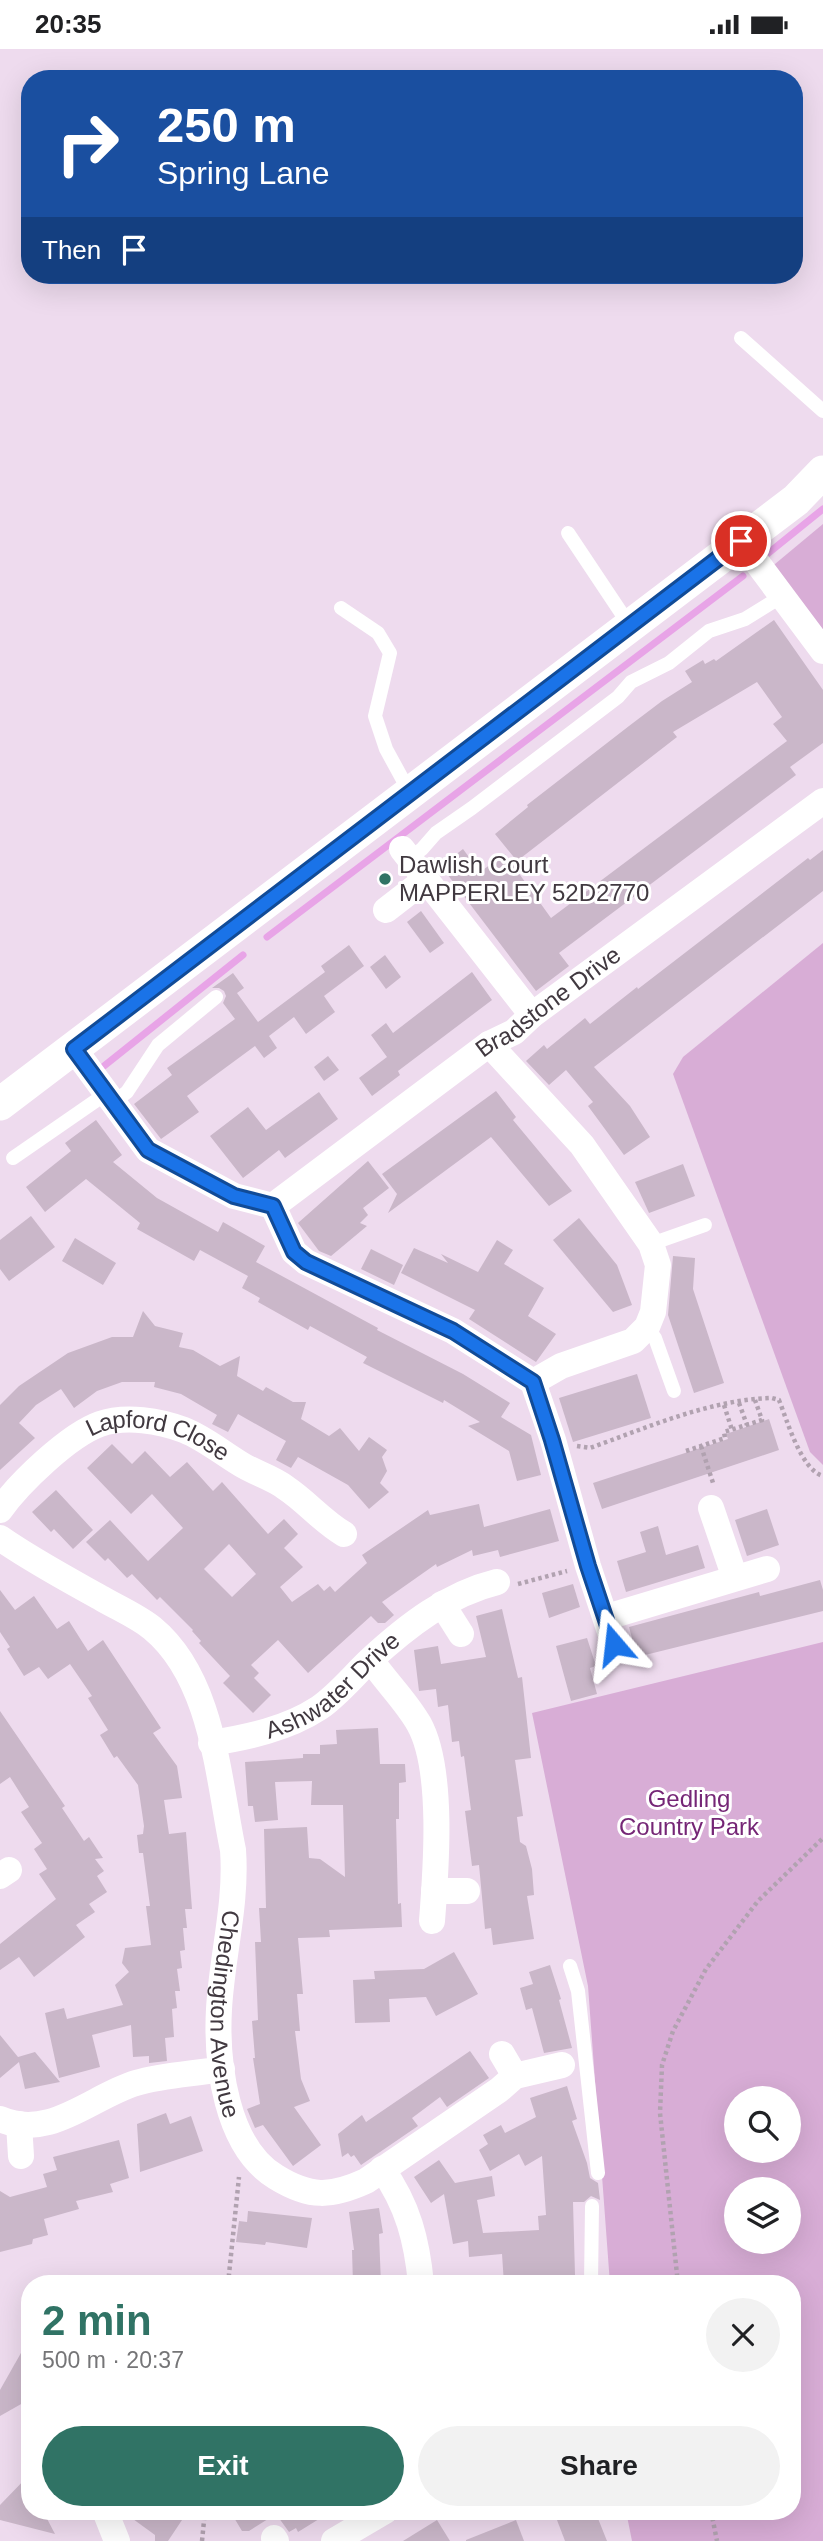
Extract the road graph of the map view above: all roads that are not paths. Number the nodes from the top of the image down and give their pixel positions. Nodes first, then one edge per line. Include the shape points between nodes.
1 (741, 338) dead end
2 (823, 411) edge
3 (823, 472) edge
4 (568, 533) dead end
5 (741, 541) junction
6 (782, 596) junction
7 (341, 608) dead end
8 (630, 626) junction
9 (823, 652) edge
10 (410, 793) junction
11 (823, 801) edge
12 (406, 853) joint
13 (426, 879) junction
14 (386, 910) dead end
15 (216, 997) dead end
16 (532, 1015) junction
17 (489, 1044) junction
18 (74, 1049) junction
19 (110, 1097) junction
20 (0, 1104) edge
21 (13, 1158) dead end
22 (273, 1206) junction
23 (705, 1225) dead end
24 (651, 1244) junction
25 (647, 1327) junction
26 (533, 1382) junction
27 (674, 1391) dead end
28 (711, 1508) road end
29 (0, 1510) edge
30 (327, 1533) dead end
31 (0, 1538) edge
32 (767, 1569) dead end
33 (735, 1578) junction
34 (497, 1582) road end
35 (442, 1604) junction
36 (607, 1617) junction
37 (461, 1634) dead end
38 (614, 1644) dead end
39 (371, 1660) junction
40 (211, 1743) junction
41 (434, 1891) junction
42 (467, 1891) dead end
43 (432, 1921) dead end
44 (570, 1966) dead end
45 (574, 2066) junction
46 (222, 2069) junction
47 (9, 2122) edge
48 (21, 2156) dead end
49 (383, 2169) junction
50 (598, 2173) dead end
51 (592, 2206) dead end
52 (420, 2275) edge
53 (590, 2275) edge
54 (109, 2520) edge
55 (370, 2520) edge
56 (117, 2541) edge
57 (334, 2541) edge

1 - 2 lane
3 - 5 street via 796,500
4 - 8 lane
5 - 6 street
5 - 8 street
6 - 9 street
6 - 12 lane via 745,619 709,631 669,663 631,682 618,697 472,809
7 - 10 lane via 378,633 390,653 374,716
8 - 10 street
10 - 18 street
11 - 16 street, Bradstone Drive
12 - 13 street
13 - 14 street
13 - 16 street
15 - 19 lane via 158,1045 127,1092
16 - 17 street, Bradstone Drive via 514,1032
17 - 22 street, Bradstone Drive
17 - 24 street via 582,1145
18 - 19 street
18 - 20 street
19 - 21 lane
19 - 22 street via 148,1150 234,1196
22 - 26 street via 294,1252 306,1262 453,1331
23 - 24 lane
24 - 25 street via 658,1265
25 - 26 street via 634,1341 561,1366
25 - 27 lane
26 - 36 street
28 - 33 street
29 - 30 street, Lapford Close via 39,1466 71,1442 99,1424 121,1420 161,1423 195,1435 288,1489
31 - 40 street, Chedington Avenue via 150,1626 170,1644 206,1714
32 - 33 street
33 - 36 street
34 - 35 street, Ashwater Drive
35 - 37 street
35 - 39 street, Ashwater Drive
36 - 38 street
39 - 40 street, Ashwater Drive via 306,1716 270,1730
39 - 41 street via 419,1724 432,1760 436,1788
40 - 46 street, Chedington Avenue via 234,1870 219,2009
41 - 42 street
41 - 43 street
44 - 45 lane via 578,1991
45 - 49 street, Chedington Avenue via 509,2065 499,2090
45 - 50 lane
46 - 47 street via 124,2087 69,2117 39,2124
46 - 49 street, Chedington Avenue via 243,2143 268,2172 312,2192 337,2193
47 - 48 street
49 - 52 street via 405,2207
51 - 53 lane
54 - 56 street
55 - 57 street

